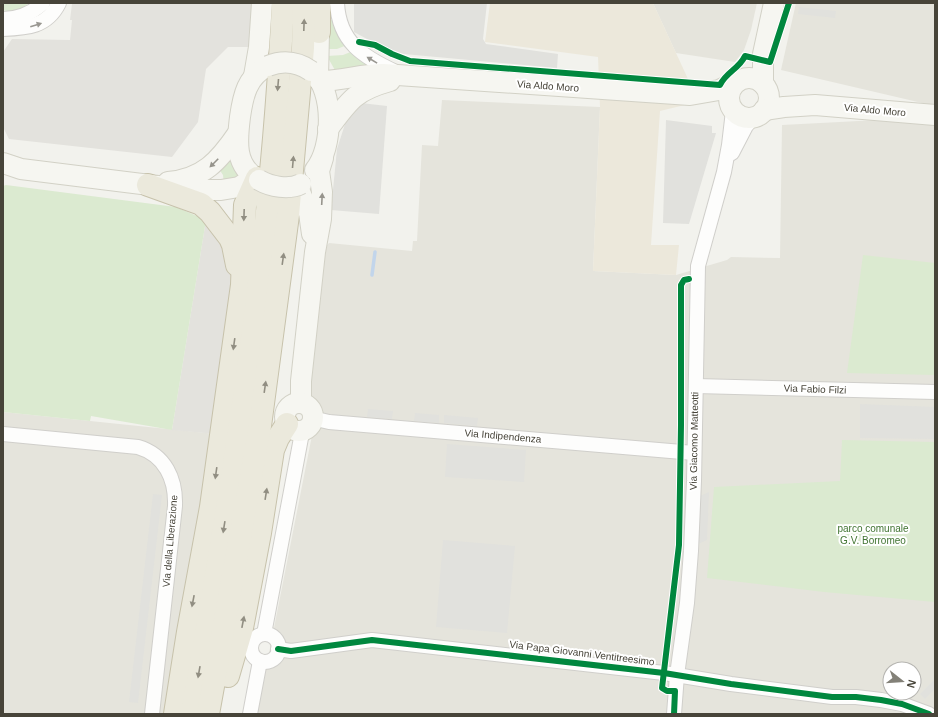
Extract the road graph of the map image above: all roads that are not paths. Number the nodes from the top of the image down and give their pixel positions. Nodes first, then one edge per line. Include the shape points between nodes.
1 (43, 3) edge
2 (59, 3) edge
3 (262, 3) edge
4 (283, 3) edge
5 (304, 3) edge
6 (319, 3) edge
7 (333, 3) edge
8 (336, 3) edge
9 (774, 3) edge
10 (3, 19) edge
11 (3, 29) edge
12 (319, 32) junction
13 (766, 36) junction
14 (261, 71) junction
15 (408, 76) junction
16 (316, 77) junction
17 (737, 82) junction
18 (765, 86) junction
19 (690, 95) junction
20 (815, 105) junction
21 (732, 110) junction
22 (760, 113) junction
23 (935, 115) edge
24 (328, 130) junction
25 (238, 133) junction
26 (323, 158) junction
27 (9, 168) edge
28 (724, 172) junction
29 (257, 178) junction
30 (148, 185) junction
31 (297, 188) junction
32 (315, 252) junction
33 (242, 285) junction
34 (696, 386) junction
35 (935, 392) edge
36 (298, 418) junction
37 (3, 434) edge
38 (694, 453) junction
39 (264, 634) junction
40 (278, 649) junction
41 (260, 661) junction
42 (677, 675) junction
43 (152, 714) edge
44 (175, 714) edge
45 (192, 714) edge
46 (208, 714) edge
47 (220, 714) edge
48 (250, 714) edge
49 (674, 714) edge
50 (929, 714) edge

1 - 10 street via 22,16
11 -> 2 street via 42,23 50,17
3 - 14 street via 259,47
4 -> 45 highway via 261,271 240,427
46 -> 5 highway via 261,418 288,215 303,48
6 - 12 highway
7 - 12 street via 323,18
15 -> 8 street via 372,61 356,49 343,31
9 - 13 street
12 - 16 street
13 - 17 street
13 - 18 street via 762,60
14 - 16 street, bridge via 278,63 288,63 302,65
14 - 25 street via 248,84 243,97
15 - 16 street, Via Aldo Moro via 375,74 338,80
15 - 19 street, Via Aldo Moro
15 - 24 street, Via Aldo Moro via 375,85 361,92 346,106
16 - 24 street via 325,92
17 - 18 street via 752,78
17 - 19 street, Via Aldo Moro via 719,90
17 - 21 street via 729,95
18 - 20 street, Via Aldo Moro
18 - 22 street via 768,101
19 - 21 street, Via Aldo Moro
20 - 22 street, Via Aldo Moro via 784,107
20 - 23 street, Via Aldo Moro
21 - 22 street via 744,117
21 - 28 street, Via Giacomo Matteotti
22 - 28 street, Via Giacomo Matteotti via 750,121 741,135
24 - 26 street
25 - 29 street via 240,156 246,168
25 -> 30 street via 212,166 203,172 178,181
26 - 31 street
32 -> 26 street via 322,192 319,171
27 - 30 street
28 - 34 street, Via Giacomo Matteotti via 698,266
29 - 30 street via 239,188 230,189 190,190
29 - 31 street, bridge via 273,186
29 -> 33 highway via 245,205
30 - 33 highway via 201,204 210,212 233,245
31 - 32 street via 309,213
32 - 36 street
33 -> 44 highway via 211,507
34 - 35 street, Via Fabio Filzi
34 - 38 street, Via Giacomo Matteotti
36 - 38 street, Via Indipendenza
36 - 39 street via 295,470
47 -> 36 highway via 228,673 242,628 273,450 278,438
37 - 43 street, Via della Liberazione via 138,447 152,453 168,471 173,483 175,506
38 - 42 street, Via Giacomo Matteotti via 689,575
39 - 40 street via 275,638
39 - 41 street via 255,638 252,644 252,654
40 - 41 street via 272,660
40 - 42 street, Via Papa Giovanni Ventitreesimo via 291,651 372,640
41 - 48 street
42 - 49 street, Via Giacomo Matteotti
42 - 50 street, Via Papa Giovanni Ventitreesimo via 825,696 881,700 902,704

